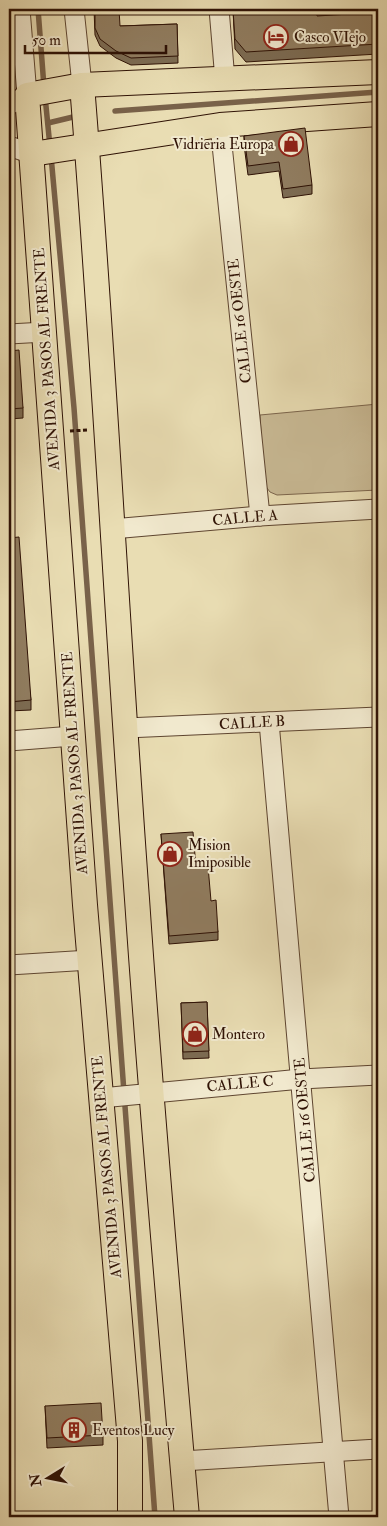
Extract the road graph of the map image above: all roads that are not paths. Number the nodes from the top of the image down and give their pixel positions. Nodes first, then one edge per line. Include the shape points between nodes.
1 (20, 9) edge
2 (74, 9) edge
3 (219, 9) edge
4 (378, 72) edge
5 (225, 80) junction
6 (71, 86) junction
7 (23, 98) edge
8 (378, 114) edge
9 (220, 125) junction
10 (86, 145) junction
11 (9, 146) edge
12 (44, 152) junction
13 (45, 332) junction
14 (9, 334) edge
15 (378, 509) edge
16 (260, 516) junction
17 (112, 529) junction
18 (378, 717) edge
19 (269, 722) junction
20 (126, 728) junction
21 (73, 736) junction
22 (9, 741) edge
23 (90, 960) junction
24 (9, 964) edge
25 (378, 1075) edge
26 (301, 1079) junction
27 (126, 1094) junction
28 (378, 1449) edge
29 (333, 1453) junction
30 (182, 1461) junction
31 (130, 1517) edge
32 (187, 1517) edge
33 (339, 1517) edge

1 - 7 street, AVENIDA 3 PASOS AL FRENTE
2 - 6 street, AVENIDA 3 PASOS AL FRENTE
3 - 5 street
4 - 5 main road
5 - 6 main road
6 - 7 main road
6 - 10 main road, AVENIDA 3 PASOS AL FRENTE
7 - 12 main road, AVENIDA 3 PASOS AL FRENTE
8 - 9 main road
9 - 10 main road
9 - 16 street, CALLE 16 OESTE
10 - 12 main road
10 - 17 main road, AVENIDA 3 PASOS AL FRENTE
11 - 12 street
12 - 13 main road, AVENIDA 3 PASOS AL FRENTE
13 - 14 street
13 - 21 main road, AVENIDA 3 PASOS AL FRENTE
15 - 16 street, CALLE A
16 - 17 street, CALLE A
17 - 20 main road, AVENIDA 3 PASOS AL FRENTE
18 - 19 street, CALLE B
19 - 20 street, CALLE B
19 - 26 street, CALLE 16 OESTE
20 - 27 main road, AVENIDA 3 PASOS AL FRENTE via 136,899
21 - 22 street
21 - 23 main road, AVENIDA 3 PASOS AL FRENTE
23 - 24 street
23 - 27 main road, AVENIDA 3 PASOS AL FRENTE
25 - 26 street, CALLE C
26 - 27 street, CALLE C
26 - 29 street, CALLE 16 OESTE
27 - 30 main road, AVENIDA 3 PASOS AL FRENTE
27 - 31 main road, AVENIDA 3 PASOS AL FRENTE
28 - 29 street
29 - 30 street
29 - 33 street, CALLE 16 OESTE
30 - 32 main road, AVENIDA 3 PASOS AL FRENTE

